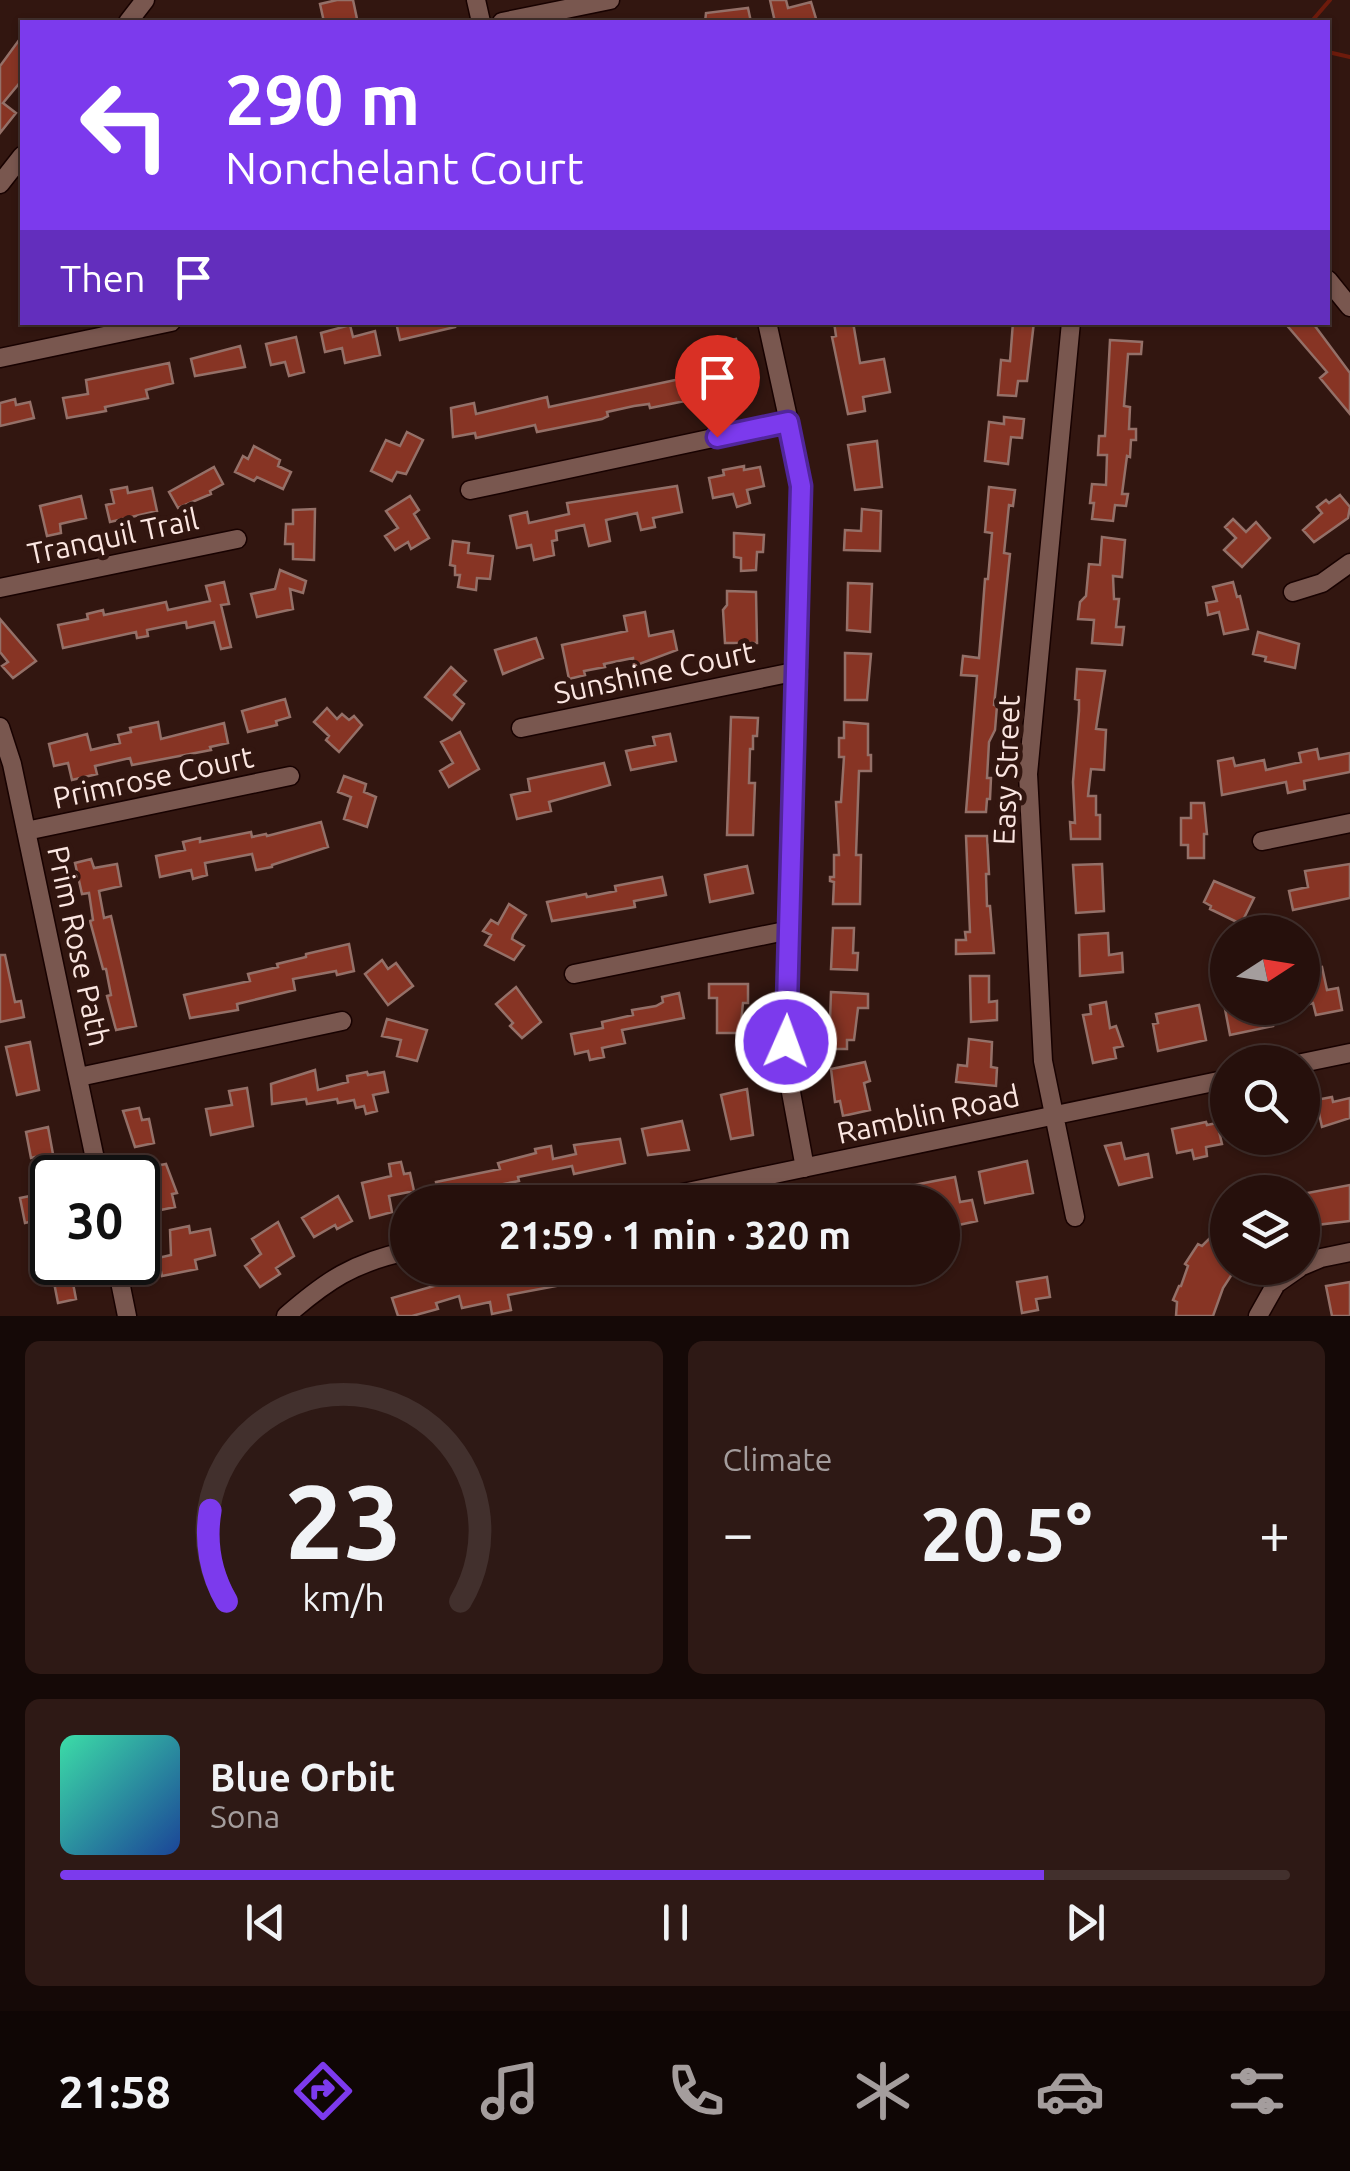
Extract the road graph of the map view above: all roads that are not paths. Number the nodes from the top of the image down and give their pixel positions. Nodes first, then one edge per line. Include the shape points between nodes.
1 (145, 0) edge
2 (610, 0) edge
3 (130, 20) edge
4 (512, 20) edge
5 (20, 159) edge
6 (0, 184) edge
7 (1330, 282) edge
8 (1350, 306) edge
9 (156, 325) edge
10 (768, 325) edge
11 (1071, 325) edge
12 (0, 358) edge
13 (788, 422) junction
14 (470, 490) dead end
15 (237, 539) dead end
16 (1350, 563) edge
17 (0, 588) edge
18 (1293, 592) dead end
19 (798, 671) junction
20 (0, 727) edge
21 (521, 728) dead end
22 (290, 776) dead end
23 (1350, 823) edge
24 (26, 831) junction
25 (1262, 842) dead end
26 (790, 930) junction
27 (574, 974) dead end
28 (342, 1021) dead end
29 (1350, 1053) edge
30 (1320, 1059) edge
31 (79, 1077) junction
32 (1210, 1083) edge
33 (1055, 1116) junction
34 (94, 1155) edge
35 (806, 1168) junction
36 (723, 1185) edge
37 (1075, 1218) dead end
38 (1350, 1252) edge
39 (390, 1257) edge
40 (1320, 1258) edge
41 (121, 1285) edge
42 (1275, 1285) edge
43 (127, 1316) edge
44 (286, 1316) edge
45 (1258, 1316) edge

1 - 3 street
2 - 4 street
5 - 6 street
7 - 8 street
9 - 12 street
10 - 13 street
11 - 33 street, Easy Street via 1028,774 1043,1060
13 - 14 street
13 - 19 street via 802,503
15 - 17 street, Tranquil Trail
16 - 18 street
19 - 21 street, Sunshine Court
19 - 26 street
20 - 24 street, Prim Rose Path
22 - 24 street, Primrose Court
23 - 25 street
24 - 31 street, Prim Rose Path
26 - 27 street
26 - 35 street via 786,1064
28 - 31 street
29 - 30 street
31 - 34 street, Prim Rose Path
32 - 33 street, Ramblin Road
33 - 35 street, Ramblin Road
33 - 37 street, Easy Street
35 - 36 street, Ramblin Road
38 - 40 street
39 - 44 street via 340,1273
41 - 43 street
42 - 45 street

